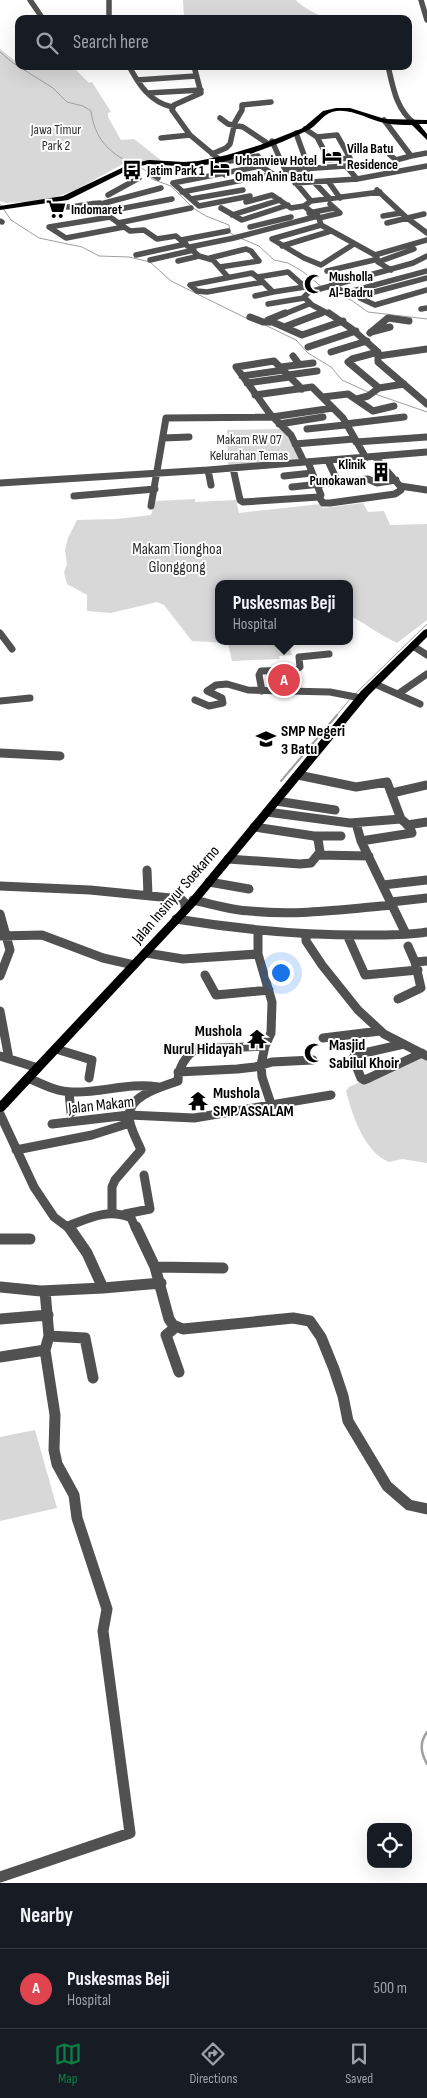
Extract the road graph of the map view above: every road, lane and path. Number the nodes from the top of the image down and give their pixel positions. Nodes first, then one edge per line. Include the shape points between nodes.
1 (30, 0) edge
2 (109, 0) edge
3 (422, 0) edge
4 (40, 15) edge
5 (109, 15) edge
6 (427, 20) edge
7 (131, 70) edge
8 (195, 70) edge
9 (389, 70) edge
10 (196, 76) junction
11 (137, 80) junction
12 (202, 90) junction
13 (148, 93) junction
14 (271, 102) dead end
15 (172, 107) junction
16 (220, 118) dead end
17 (384, 120) junction
18 (427, 122) edge
19 (414, 123) junction
20 (235, 124) junction
21 (305, 129) junction
22 (296, 133) junction
23 (190, 135) junction
24 (316, 137) junction
25 (161, 138) dead end
26 (427, 138) edge
27 (270, 142) junction
28 (427, 153) edge
29 (212, 154) junction
30 (390, 155) dead end
31 (258, 156) dead end
32 (411, 156) junction
33 (350, 158) joint
34 (217, 163) junction
35 (135, 166) junction
36 (185, 166) junction
37 (427, 166) edge
38 (324, 167) junction
39 (309, 168) junction
40 (285, 170) junction
41 (223, 173) junction
42 (158, 178) dead end
43 (357, 179) junction
44 (328, 181) junction
45 (335, 181) junction
46 (234, 182) junction
47 (314, 182) junction
48 (295, 184) junction
49 (161, 188) dead end
50 (243, 190) junction
51 (378, 190) joint
52 (182, 192) junction
53 (108, 195) dead end
54 (348, 197) junction
55 (340, 198) junction
56 (172, 199) dead end
57 (191, 199) junction
58 (327, 199) junction
59 (280, 200) junction
60 (311, 201) junction
61 (55, 203) junction
62 (101, 204) junction
63 (288, 205) junction
64 (354, 205) dead end
65 (199, 206) joint
66 (304, 206) junction
67 (3, 208) edge
68 (190, 208) dead end
69 (334, 208) joint
70 (400, 213) junction
71 (110, 214) junction
72 (424, 214) dead end
73 (232, 215) junction
74 (317, 215) junction
75 (383, 216) dead end
76 (407, 218) junction
77 (88, 220) junction
78 (118, 222) junction
79 (387, 222) dead end
80 (68, 223) junction
81 (321, 225) junction
82 (124, 227) junction
83 (250, 227) dead end
84 (103, 231) junction
85 (228, 231) dead end
86 (331, 231) junction
87 (427, 233) edge
88 (84, 235) junction
89 (238, 237) joint
90 (427, 240) edge
91 (354, 244) junction
92 (188, 245) junction
93 (282, 246) junction
94 (406, 246) junction
95 (414, 249) junction
96 (426, 253) edge
97 (136, 255) dead end
98 (375, 255) junction
99 (199, 256) junction
100 (210, 258) junction
101 (150, 260) dead end
102 (178, 261) dead end
103 (220, 268) junction
104 (390, 269) junction
105 (327, 271) dead end
106 (427, 271) edge
107 (228, 277) junction
108 (258, 277) junction
109 (402, 277) junction
110 (427, 278) edge
111 (264, 282) junction
112 (331, 285) junction
113 (395, 286) junction
114 (305, 287) junction
115 (427, 290) edge
116 (313, 291) junction
117 (274, 292) junction
118 (409, 295) junction
119 (255, 296) dead end
120 (304, 298) junction
121 (310, 304) junction
122 (273, 310) dead end
123 (325, 312) junction
124 (250, 317) dead end
125 (343, 321) junction
126 (409, 321) dead end
127 (271, 322) junction
128 (284, 327) junction
129 (390, 327) dead end
130 (358, 333) junction
131 (370, 333) junction
132 (367, 341) junction
133 (308, 347) dead end
134 (427, 349) edge
135 (331, 352) dead end
136 (378, 354) junction
137 (293, 356) dead end
138 (299, 364) junction
139 (313, 364) dead end
140 (317, 371) dead end
141 (286, 372) junction
142 (242, 376) junction
143 (247, 383) junction
144 (404, 384) junction
145 (302, 388) junction
146 (378, 390) junction
147 (255, 395) junction
148 (368, 396) joint
149 (323, 398) junction
150 (357, 399) junction
151 (427, 404) edge
152 (394, 406) dead end
153 (333, 408) junction
154 (323, 416) dead end
155 (272, 417) junction
156 (404, 417) dead end
157 (279, 424) junction
158 (345, 425) junction
159 (307, 429) dead end
160 (427, 437) edge
161 (163, 438) junction
162 (189, 438) dead end
163 (355, 440) junction
164 (295, 444) junction
165 (427, 452) edge
166 (375, 457) junction
167 (366, 458) junction
168 (328, 461) junction
169 (306, 462) junction
170 (233, 468) junction
171 (208, 470) junction
172 (158, 472) junction
173 (312, 473) junction
174 (284, 476) dead end
175 (338, 482) junction
176 (375, 482) junction
177 (0, 483) edge
178 (398, 483) junction
179 (317, 484) junction
180 (211, 485) dead end
181 (292, 487) dead end
182 (155, 489) junction
183 (427, 490) edge
184 (74, 496) dead end
185 (382, 496) junction
186 (319, 497) junction
187 (151, 506) dead end
188 (427, 632) edge
189 (0, 633) edge
190 (413, 646) junction
191 (12, 649) dead end
192 (330, 654) dead end
193 (427, 655) edge
194 (427, 674) edge
195 (375, 684) junction
196 (262, 691) junction
197 (398, 694) junction
198 (358, 696) junction
199 (30, 698) dead end
200 (195, 700) dead end
201 (0, 701) edge
202 (420, 704) dead end
203 (0, 753) edge
204 (60, 756) dead end
205 (298, 775) junction
206 (427, 786) edge
207 (392, 793) junction
208 (276, 801) junction
209 (335, 810) dead end
210 (267, 812) junction
211 (404, 822) junction
212 (427, 822) edge
213 (356, 823) junction
214 (254, 827) junction
215 (314, 836) junction
216 (341, 836) dead end
217 (361, 840) junction
218 (318, 855) junction
219 (369, 856) junction
220 (228, 859) junction
221 (147, 870) dead end
222 (427, 880) edge
223 (209, 882) junction
224 (383, 885) junction
225 (0, 886) edge
226 (250, 889) dead end
227 (148, 895) junction
228 (427, 898) edge
229 (193, 900) junction
230 (392, 904) junction
231 (185, 910) junction
232 (256, 912) junction
233 (0, 914) edge
234 (176, 919) junction
235 (256, 931) junction
236 (427, 932) edge
237 (406, 934) junction
238 (3, 936) edge
239 (306, 936) junction
240 (348, 937) junction
241 (408, 946) dead end
242 (146, 953) junction
243 (258, 954) junction
244 (427, 961) edge
245 (134, 965) junction
246 (416, 966) junction
247 (0, 974) edge
248 (205, 976) dead end
249 (269, 990) junction
250 (398, 999) dead end
251 (0, 1012) edge
252 (380, 1030) junction
253 (323, 1038) dead end
254 (404, 1044) junction
255 (265, 1046) junction
256 (56, 1049) junction
257 (424, 1054) edge
258 (4, 1057) edge
259 (313, 1060) dead end
260 (261, 1065) junction
261 (38, 1068) junction
262 (178, 1072) junction
263 (28, 1078) junction
264 (89, 1078) dead end
265 (158, 1087) junction
266 (69, 1092) junction
267 (331, 1095) dead end
268 (271, 1104) junction
269 (0, 1108) edge
270 (71, 1113) dead end
271 (0, 1114) edge
272 (130, 1119) junction
273 (52, 1124) dead end
274 (16, 1150) junction
275 (144, 1175) dead end
276 (112, 1213) junction
277 (125, 1214) junction
278 (68, 1226) junction
279 (0, 1239) edge
280 (30, 1239) dead end
281 (155, 1267) junction
282 (223, 1268) dead end
283 (161, 1283) junction
284 (0, 1287) edge
285 (103, 1288) junction
286 (45, 1291) junction
287 (48, 1315) junction
288 (0, 1319) edge
289 (176, 1327) junction
290 (49, 1336) junction
291 (45, 1350) junction
292 (0, 1357) edge
293 (179, 1372) dead end
294 (93, 1378) dead end
295 (427, 1509) edge
296 (0, 1877) edge

1 - 4 street
2 - 5 street
3 - 6 street
7 - 11 street
8 - 10 street
9 - 19 street via 395,96 407,118
10 - 11 street
10 - 12 street
11 - 13 street
12 - 13 street
12 - 15 street
13 - 15 street via 158,104
14 - 20 street via 242,105
15 - 23 street
16 - 20 street via 228,124
17 - 19 main road
17 - 21 main road via 351,110 332,110
17 - 32 street
18 - 19 main road
19 - 26 main road
20 - 27 street
20 - 29 street via 228,147
21 - 22 main road
21 - 24 street
22 - 27 main road
22 - 39 street
23 - 25 street
23 - 29 street
24 - 33 street via 329,160
24 - 33 street via 337,135
27 - 34 main road
27 - 40 street
28 - 32 street
29 - 34 street
30 - 32 street via 395,160
31 - 34 street
34 - 36 main road
34 - 41 street
35 - 36 main road
35 - 53 street via 140,178
35 - 61 main road via 85,194
36 - 42 street via 153,175
37 - 43 street
38 - 39 street
38 - 43 street via 346,166
38 - 45 street
39 - 40 street
40 - 48 street
41 - 46 street
41 - 46 street via 261,166 276,176
41 - 52 street via 174,182
43 - 45 street
44 - 45 street
44 - 47 street
44 - 55 street
46 - 50 street
46 - 52 street
47 - 48 street
47 - 58 street
48 - 60 street
49 - 62 street
50 - 57 street
50 - 65 street via 250,196
51 - 54 street
51 - 70 street
52 - 57 street
54 - 55 street
54 - 64 street
55 - 58 street
56 - 71 street
57 - 65 street
58 - 60 street
58 - 69 street
59 - 63 street
59 - 73 street
59 - 73 street via 271,195 221,208
60 - 66 street
61 - 62 street via 70,207
61 - 67 main road
62 - 71 street
63 - 66 street via 292,208
63 - 73 street via 242,220
66 - 74 street
68 - 78 street
69 - 74 street via 340,213
70 - 75 street
70 - 76 street
71 - 77 street
71 - 78 street
72 - 76 street
74 - 81 street
74 - 83 street
74 - 89 street
76 - 79 street
76 - 87 street
77 - 80 street
77 - 84 street
78 - 82 street
80 - 88 street
80 - 88 street via 48,227 65,237
81 - 86 street
81 - 93 street via 273,238
82 - 84 street
82 - 92 street via 130,231 144,230 156,238 175,236
84 - 88 street
85 - 92 street
86 - 91 street
86 - 93 street
89 - 92 street
90 - 94 street
91 - 93 street via 320,265
91 - 98 street
92 - 97 street
92 - 99 street
92 - 101 street
94 - 95 street
94 - 98 street
95 - 96 street
95 - 104 street via 379,262
96 - 104 street
98 - 105 street via 377,258 374,260
99 - 100 street
99 - 102 street
100 - 103 street
100 - 103 street via 246,249 259,260
103 - 107 street
104 - 109 street
104 - 112 street
106 - 109 street
107 - 108 street via 252,273
107 - 111 street via 190,285 199,292 207,292
108 - 111 street
108 - 114 street via 288,272
109 - 112 street via 346,292
110 - 113 street
111 - 117 street
112 - 116 street
113 - 118 street
113 - 118 street via 360,298 375,305
114 - 116 street
114 - 117 street
115 - 118 street
116 - 120 street via 306,293
117 - 119 street
120 - 121 street
120 - 122 street via 267,303
121 - 123 street
121 - 127 street via 268,320
123 - 125 street
123 - 128 street
124 - 127 street
125 - 128 street via 302,335
125 - 130 street
126 - 131 street via 388,318
127 - 128 street
129 - 131 street
130 - 131 street
130 - 132 street
130 - 133 street
132 - 135 street
132 - 136 street
134 - 136 street
136 - 144 street via 378,362
136 - 146 street via 352,358 348,362
137 - 138 street
138 - 139 street
138 - 141 street
140 - 141 street
141 - 142 street
141 - 142 street via 274,361 236,366
141 - 143 street
141 - 145 street
142 - 143 street
143 - 147 street
144 - 146 street
144 - 151 street
145 - 147 street
145 - 149 street via 312,387
146 - 148 street
147 - 155 street
148 - 150 street
149 - 150 street via 346,394
149 - 153 street
150 - 152 street via 373,411
153 - 155 street
153 - 158 street
154 - 157 street
155 - 157 street
155 - 161 street via 168,417 164,421
156 - 158 street
157 - 164 street
158 - 159 street
158 - 163 street
160 - 163 street
161 - 162 street
161 - 172 street
163 - 164 street
163 - 167 street
164 - 169 street
165 - 166 street
166 - 167 street
166 - 178 street
167 - 168 street
168 - 169 street
168 - 175 street
169 - 170 street
169 - 173 street
170 - 171 street
170 - 186 street via 243,502
171 - 172 street
171 - 180 street
172 - 177 street
172 - 182 street
173 - 174 street
173 - 179 street
175 - 176 street via 368,479
175 - 179 street
176 - 178 street
176 - 185 street
178 - 183 street
178 - 185 street via 401,490
179 - 181 street
179 - 186 street
182 - 184 street
182 - 187 street
185 - 186 street via 328,504 322,503
188 - 190 main road
189 - 191 street
190 - 193 street
190 - 195 main road
192 - 196 street via 299,657 300,668 296,670 262,670 259,675
194 - 197 street
195 - 197 street
195 - 198 main road
196 - 198 street via 330,692
196 - 200 street via 218,684 207,691 222,698 223,703 209,706
197 - 202 street
198 - 205 main road, Jalan Insinyur Soekarno
199 - 201 street
203 - 204 street
205 - 207 street via 356,787 386,782
205 - 208 main road, Jalan Insinyur Soekarno
206 - 207 street
207 - 211 street
208 - 209 street
208 - 210 main road, Jalan Insinyur Soekarno
210 - 213 street
210 - 214 main road, Jalan Insinyur Soekarno
211 - 212 street
211 - 213 street
211 - 217 street via 411,834
213 - 217 street
214 - 215 street
214 - 220 main road, Jalan Insinyur Soekarno
215 - 216 street
215 - 218 street via 320,845
217 - 219 street
218 - 219 street
218 - 220 street via 310,863 300,864
219 - 224 street
220 - 223 main road, Jalan Insinyur Soekarno
221 - 227 street
222 - 224 street
223 - 226 street
223 - 229 main road, Jalan Insinyur Soekarno
224 - 230 street
225 - 227 street
227 - 231 street via 181,899
228 - 230 street
229 - 231 main road, Jalan Insinyur Soekarno
229 - 232 street
230 - 232 street via 304,912
230 - 237 street
231 - 234 main road, Jalan Insinyur Soekarno
232 - 235 street
233 - 238 street
234 - 235 street
234 - 242 main road, Jalan Insinyur Soekarno
235 - 239 street
235 - 243 street
236 - 237 street
237 - 240 street
238 - 245 street via 42,935 103,958
238 - 247 street via 10,952
239 - 240 street
239 - 252 street via 306,941 350,1003
240 - 246 street via 365,975
241 - 246 street
242 - 243 street via 183,959
242 - 245 main road, Jalan Insinyur Soekarno
243 - 249 street
244 - 246 street
245 - 256 main road, Jalan Insinyur Soekarno
246 - 250 street via 420,990
248 - 249 street via 216,995
249 - 255 street via 271,1027
251 - 258 street
252 - 253 street
252 - 254 street
254 - 257 street
254 - 257 street via 355,1055 353,1058 361,1078 364,1080
255 - 260 street
255 - 262 street via 198,1049 192,1051
256 - 261 main road, Jalan Insinyur Soekarno
256 - 264 street via 92,1060
258 - 261 street
259 - 260 street
260 - 262 street
260 - 268 street
261 - 263 main road, Jalan Insinyur Soekarno
262 - 265 street via 178,1081
263 - 266 street
263 - 269 main road, Jalan Insinyur Soekarno
265 - 266 street via 119,1085 95,1091
265 - 272 street via 147,1092 131,1108
266 - 270 street
267 - 268 street, Jalan Makam
268 - 272 street, Jalan Makam via 194,1118
271 - 274 street
272 - 273 street, Jalan Makam
272 - 274 street via 92,1135
272 - 276 street via 142,1150 115,1180
274 - 278 street via 34,1187 54,1217
275 - 277 street via 150,1209
276 - 277 street
276 - 278 street
277 - 281 street via 134,1221
278 - 285 street
279 - 280 street
281 - 282 street
281 - 283 street
283 - 285 street
283 - 289 street via 169,1319
284 - 286 street
285 - 286 street
286 - 287 street
287 - 288 street
287 - 290 street
289 - 293 street via 166,1335
289 - 295 street via 199,1328 292,1318 310,1321 334,1369 348,1420 382,1478 393,1494 409,1505
290 - 291 street
290 - 294 street via 86,1338
291 - 292 street
291 - 296 street via 55,1415 57,1464 74,1495 77,1518 107,1609 103,1631 130,1833

